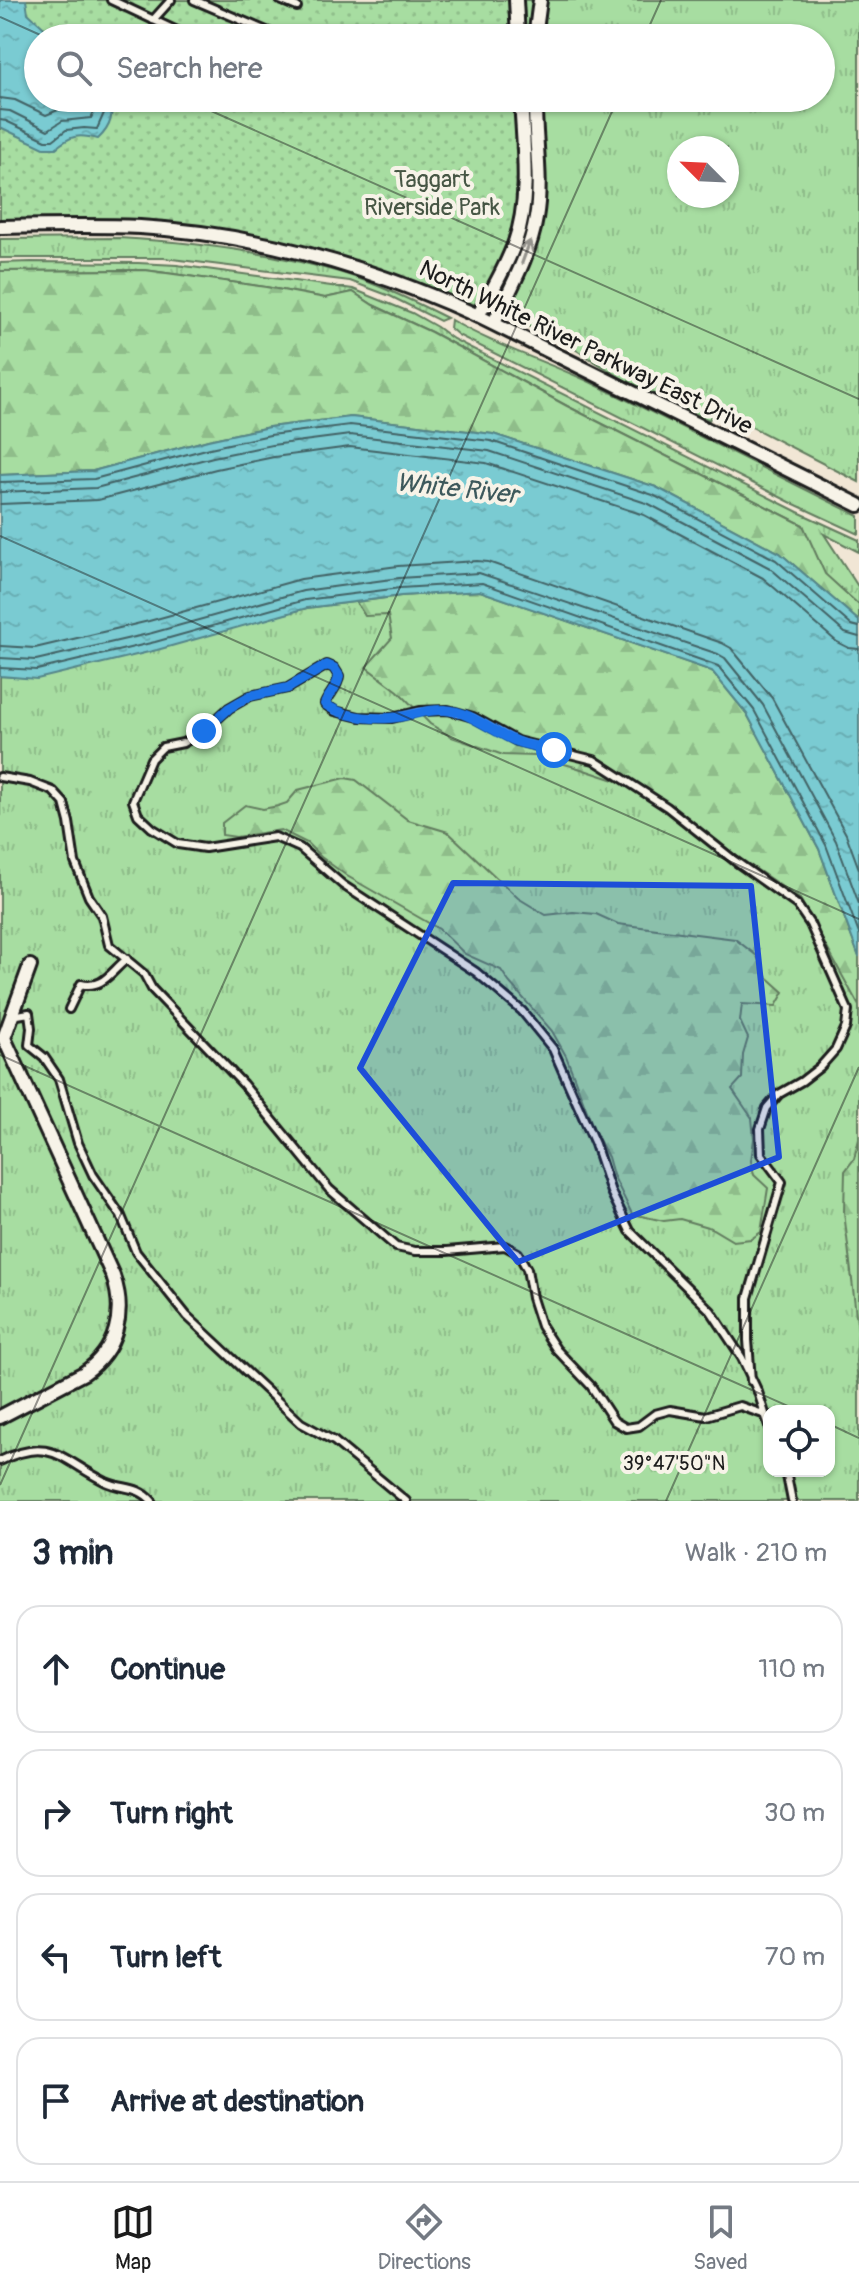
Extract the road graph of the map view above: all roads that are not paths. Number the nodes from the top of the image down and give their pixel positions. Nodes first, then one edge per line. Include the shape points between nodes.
1 (111, 0) edge
2 (171, 0) edge
3 (194, 0) edge
4 (280, 0) edge
5 (516, 0) edge
6 (540, 0) edge
7 (297, 7) dead end
8 (153, 20) junction
9 (162, 24) edge
10 (250, 24) edge
11 (517, 24) edge
12 (537, 24) edge
13 (521, 112) edge
14 (535, 112) edge
15 (0, 227) edge
16 (478, 316) junction
17 (494, 323) junction
18 (859, 505) edge
19 (0, 777) edge
20 (127, 959) junction
21 (30, 966) dead end
22 (69, 1009) dead end
23 (12, 1016) junction
24 (2, 1034) edge
25 (751, 1381) junction
26 (763, 1414) joint
27 (0, 1417) edge
28 (0, 1461) edge
29 (787, 1477) edge
30 (152, 1501) edge
31 (406, 1501) edge
32 (792, 1501) edge

1 - 8 lane
2 - 8 lane
3 - 10 lane
4 - 7 lane
5 - 11 street
6 - 12 street
8 - 9 lane
13 - 16 street via 521,221 513,249
17 -> 14 street via 536,218
15 - 16 street, North White River Parkway East Drive via 141,227 243,240 371,272
16 - 17 street, North White River Parkway East Drive
17 - 18 street, North White River Parkway East Drive
19 - 20 lane via 53,791 64,803 75,862 89,897 102,916 109,945
20 - 22 lane via 105,981 90,987 81,984
20 - 26 lane via 243,1084 329,1189 396,1247 447,1251 505,1246 518,1253 541,1326 614,1421 626,1428 670,1410 706,1416 740,1406
21 - 23 street
23 - 24 street
23 - 31 lane via 29,1013 29,1045 59,1079 93,1175 121,1216 136,1252 187,1316 301,1423 334,1441
24 - 27 street via 113,1276 120,1306 109,1347 93,1366
25 - 25 lane via 748,1298 782,1182 761,1154 760,1129 779,1094 820,1067 836,1049 848,1010 797,905 667,807 594,760 517,741 448,710 392,718 335,711 325,704 339,676 327,665 288,688 250,696 204,731 163,747 151,759 133,801 152,828 178,844 205,848 275,837 300,848 343,885 476,972 522,1011 553,1049 630,1231 711,1311
25 - 26 lane
28 - 30 lane via 42,1449 107,1482 144,1492
29 - 32 lane

